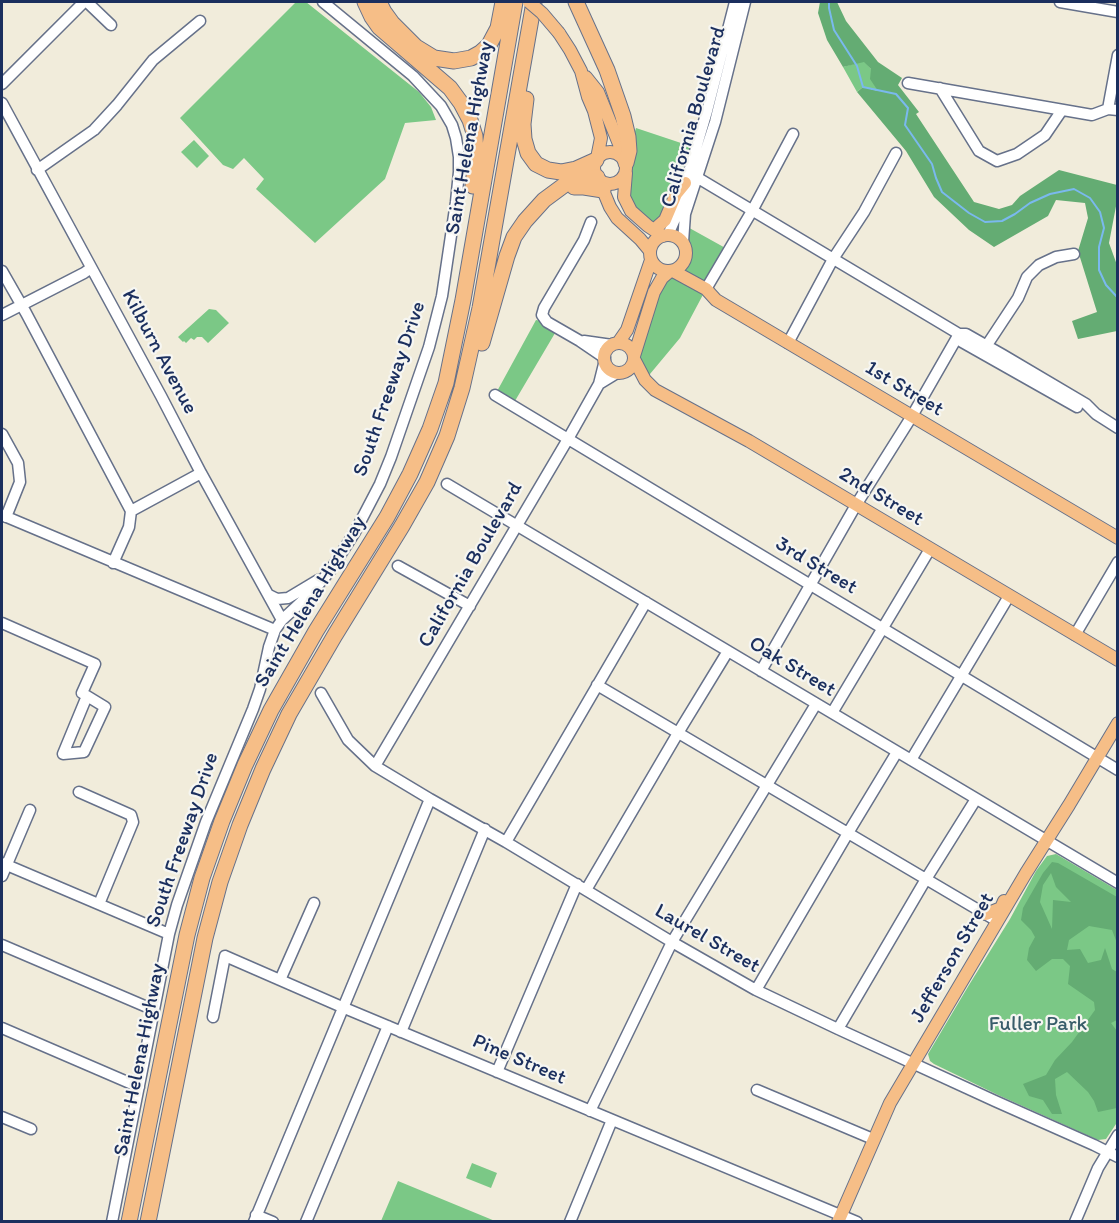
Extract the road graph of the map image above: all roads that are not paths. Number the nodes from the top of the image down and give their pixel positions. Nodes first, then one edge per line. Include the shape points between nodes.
1 (86, 2) edge
2 (323, 2) edge
3 (365, 2) edge
4 (380, 2) edge
5 (503, 2) edge
6 (515, 2) edge
7 (534, 2) edge
8 (576, 2) edge
9 (735, 2) edge
10 (745, 2) edge
11 (1060, 2) edge
12 (1118, 12) edge
13 (200, 21) dead end
14 (111, 25) dead end
15 (1118, 55) edge
16 (581, 71) junction
17 (908, 83) dead end
18 (2, 84) edge
19 (940, 88) junction
20 (2, 103) edge
21 (1113, 109) edge
22 (1062, 110) junction
23 (707, 111) junction
24 (794, 134) dead end
25 (708, 143) junction
26 (896, 153) dead end
27 (597, 159) junction
28 (625, 164) junction
29 (38, 170) junction
30 (690, 177) junction
31 (600, 182) junction
32 (752, 211) junction
33 (591, 222) dead end
34 (662, 233) junction
35 (683, 242) junction
36 (1074, 254) dead end
37 (651, 256) junction
38 (833, 259) junction
39 (91, 268) junction
40 (2, 271) edge
41 (671, 271) junction
42 (706, 289) junction
43 (21, 305) junction
44 (2, 315) edge
45 (959, 334) junction
46 (455, 340) junction
47 (580, 341) junction
48 (788, 343) junction
49 (615, 344) junction
50 (987, 345) junction
51 (634, 358) junction
52 (605, 359) junction
53 (617, 373) junction
54 (599, 384) junction
55 (495, 395) dead end
56 (1096, 414) junction
57 (912, 416) junction
58 (1118, 428) edge
59 (2, 434) edge
60 (568, 439) junction
61 (201, 473) junction
62 (427, 482) junction
63 (447, 484) dead end
64 (856, 505) junction
65 (131, 511) junction
66 (4, 516) edge
67 (517, 526) junction
68 (1118, 538) edge
69 (930, 549) junction
70 (1118, 562) edge
71 (113, 563) junction
72 (398, 566) dead end
73 (330, 571) junction
74 (810, 585) junction
75 (269, 595) junction
76 (1009, 596) junction
77 (646, 602) junction
78 (471, 606) junction
79 (282, 620) junction
80 (2, 623) edge
81 (883, 628) junction
82 (275, 630) junction
83 (1075, 635) junction
84 (728, 651) junction
85 (1118, 660) edge
86 (761, 671) junction
87 (961, 676) junction
88 (597, 685) junction
89 (321, 693) dead end
90 (87, 696) junction
91 (816, 704) junction
92 (832, 713) junction
93 (1118, 723) edge
94 (678, 732) junction
95 (897, 752) junction
96 (1097, 758) junction
97 (911, 760) junction
98 (375, 766) junction
99 (1118, 770) edge
100 (768, 785) junction
101 (79, 792) dead end
102 (430, 799) junction
103 (976, 799) junction
104 (30, 810) dead end
105 (485, 829) junction
106 (848, 832) junction
107 (1046, 841) junction
108 (506, 842) junction
109 (4, 864) edge
110 (2, 876) edge
111 (926, 879) junction
112 (1118, 883) edge
113 (1018, 885) junction
114 (582, 887) junction
115 (314, 903) dead end
116 (99, 904) junction
117 (986, 914) junction
118 (998, 921) junction
119 (170, 934) junction
120 (672, 942) junction
121 (2, 945) edge
122 (280, 980) junction
123 (756, 990) junction
124 (342, 1007) junction
125 (154, 1010) junction
126 (213, 1017) dead end
127 (388, 1026) junction
128 (2, 1029) edge
129 (838, 1029) junction
130 (401, 1032) junction
131 (914, 1064) junction
132 (497, 1072) junction
133 (139, 1087) junction
134 (757, 1090) dead end
135 (590, 1111) junction
136 (2, 1117) edge
137 (612, 1120) junction
138 (31, 1129) dead end
139 (1118, 1135) edge
140 (873, 1139) junction
141 (1113, 1155) edge
142 (255, 1218) edge
143 (839, 1218) edge
144 (112, 1221) edge
145 (129, 1221) edge
146 (148, 1221) edge
147 (273, 1221) edge
148 (306, 1221) edge
149 (570, 1221) edge
150 (857, 1221) edge
151 (1075, 1221) edge

1 - 14 street
1 - 18 street
2 - 73 street, South Freeway Drive via 435,99 452,125 459,157 442,296 429,347 380,484
3 - 46 highway via 389,37 456,95 475,136
4 - 5 highway via 392,23 416,47 434,58 454,62 471,58 489,45 496,34
6 - 46 highway, Saint Helena Highway
7 - 16 main road, bridge via 559,33
7 - 27 highway via 523,124 525,146 536,164 554,172 576,170
7 - 62 highway, Saint Helena Highway via 473,344 447,436
8 - 28 highway via 621,108 629,151
9 - 23 street, California Boulevard
10 - 25 street, California Boulevard
11 - 12 street
13 - 29 street via 153,60 94,130
15 - 21 street
16 - 27 main road via 601,138
16 - 28 main road via 598,92
17 - 19 street
19 - 22 street
19 - 22 street via 979,151 997,161 1017,154 1046,135
20 - 29 street, Kilburn Avenue
21 - 22 street via 1092,115
23 - 25 street via 713,113 705,137
23 - 30 street, California Boulevard
24 - 32 street
25 - 30 street, California Boulevard
26 - 38 street
27 - 28 main road via 610,152 620,154
27 - 31 main road via 595,169
28 - 31 main road via 623,177 614,183
28 - 34 main road via 627,204 648,226
29 - 39 street, Kilburn Avenue
30 - 32 street
30 - 34 main road via 676,194
30 - 35 street, California Boulevard
31 - 37 main road via 610,207
31 - 62 highway via 557,190 531,213 510,246 456,423
32 - 38 street
32 - 42 street
33 - 47 street via 542,315
34 - 35 main road
34 - 37 main road via 653,243
35 - 41 main road via 685,259
36 - 50 street via 1047,261 1027,277
37 - 41 main road via 657,268
37 - 49 main road via 627,330
38 - 45 street
38 - 48 street
39 - 43 street
39 - 61 street, Kilburn Avenue
40 - 43 street
41 - 42 main road, 1st Street
41 - 51 main road via 654,292
42 - 48 main road, 1st Street via 716,300
43 - 44 street
43 - 65 street
45 - 50 street
45 - 56 street via 962,342 1081,410
45 - 57 street
46 - 145 highway, Saint Helena Highway via 446,383 410,474 271,710 222,821 187,935
47 - 49 street
47 - 52 street
48 - 57 main road, 1st Street
49 - 51 main road via 627,345
49 - 52 main road via 606,351
50 - 56 street via 1086,404
51 - 53 main road via 631,368
51 - 64 main road, 2nd Street via 655,390
52 - 53 main road
52 - 54 street, California Boulevard
53 - 54 street, California Boulevard
54 - 60 street, California Boulevard
55 - 60 street, 3rd Street
56 - 58 street
57 - 64 street
57 - 68 main road, 1st Street
59 - 66 street via 18,463 20,482
60 - 67 street, California Boulevard
60 - 74 street, 3rd Street
61 - 65 street
61 - 75 street, Kilburn Avenue
62 - 146 highway, Saint Helena Highway via 294,705 240,825 205,938
63 - 67 street, Oak Street
64 - 69 main road, 2nd Street
64 - 74 street
65 - 71 street via 129,527
66 - 71 street
67 - 77 street, Oak Street
67 - 78 street, California Boulevard
69 - 76 main road, 2nd Street
69 - 81 street
70 - 83 street
71 - 82 street
72 - 78 street
73 - 75 street via 288,598
73 - 79 street, South Freeway Drive
74 - 81 street, 3rd Street
74 - 86 street
75 - 79 street, Kilburn Avenue
76 - 83 main road, 2nd Street
76 - 87 street
77 - 84 street, Oak Street
77 - 88 street
78 - 98 street, California Boulevard
79 - 82 street, South Freeway Drive
80 - 90 street via 95,664 81,693
81 - 87 street, 3rd Street
81 - 92 street
82 - 119 street, South Freeway Drive via 256,699 210,811
83 - 85 main road, 2nd Street
84 - 86 street, Oak Street
84 - 94 street
86 - 91 street, Oak Street
87 - 96 street, 3rd Street
87 - 97 street
88 - 94 street
88 - 108 street
89 - 98 street, Laurel Street via 348,740
90 - 90 street via 105,707 84,752 63,754
91 - 92 street, Oak Street
91 - 100 street
92 - 95 street, Oak Street
93 - 96 main road, Jefferson Street
94 - 100 street
94 - 114 street
95 - 97 street, Oak Street
95 - 106 street
96 - 99 street, 3rd Street
96 - 107 main road, Jefferson Street
97 - 103 street, Oak Street
98 - 102 street, Laurel Street
100 - 106 street
100 - 120 street
101 - 116 street via 131,815 133,822
102 - 105 street, Laurel Street
102 - 124 street
103 - 107 street, Oak Street
103 - 111 street
104 - 109 street
105 - 108 street, Laurel Street
105 - 130 street
106 - 111 street
106 - 123 street
107 - 112 street, Oak Street
107 - 113 main road, Jefferson Street
108 - 114 street, Laurel Street
109 - 110 street
109 - 116 street
111 - 117 street
111 - 129 street
113 - 117 main road via 1000,908
113 - 118 main road, Jefferson Street
114 - 120 street, Laurel Street
114 - 132 street
115 - 122 street
116 - 119 street
117 - 118 street
118 - 131 main road, Jefferson Street
119 - 125 street, South Freeway Drive
120 - 123 street, Laurel Street
120 - 135 street
121 - 125 street
122 - 124 street, Pine Street
122 - 126 street, Pine Street via 225,956
123 - 129 street, Laurel Street
124 - 127 street, Pine Street
124 - 142 street
125 - 133 street, South Freeway Drive
127 - 130 street, Pine Street
127 - 148 street
128 - 133 street
129 - 131 street, Laurel Street
130 - 132 street, Pine Street
131 - 140 main road, Jefferson Street
131 - 141 street, Laurel Street
132 - 135 street, Pine Street
133 - 144 street, South Freeway Drive
134 - 140 street
135 - 137 street, Pine Street
136 - 138 street
137 - 143 street, Pine Street
137 - 149 street
139 - 141 street
140 - 143 main road, Jefferson Street
141 - 151 street via 1098,1168
142 - 147 street
143 - 150 street, Pine Street

